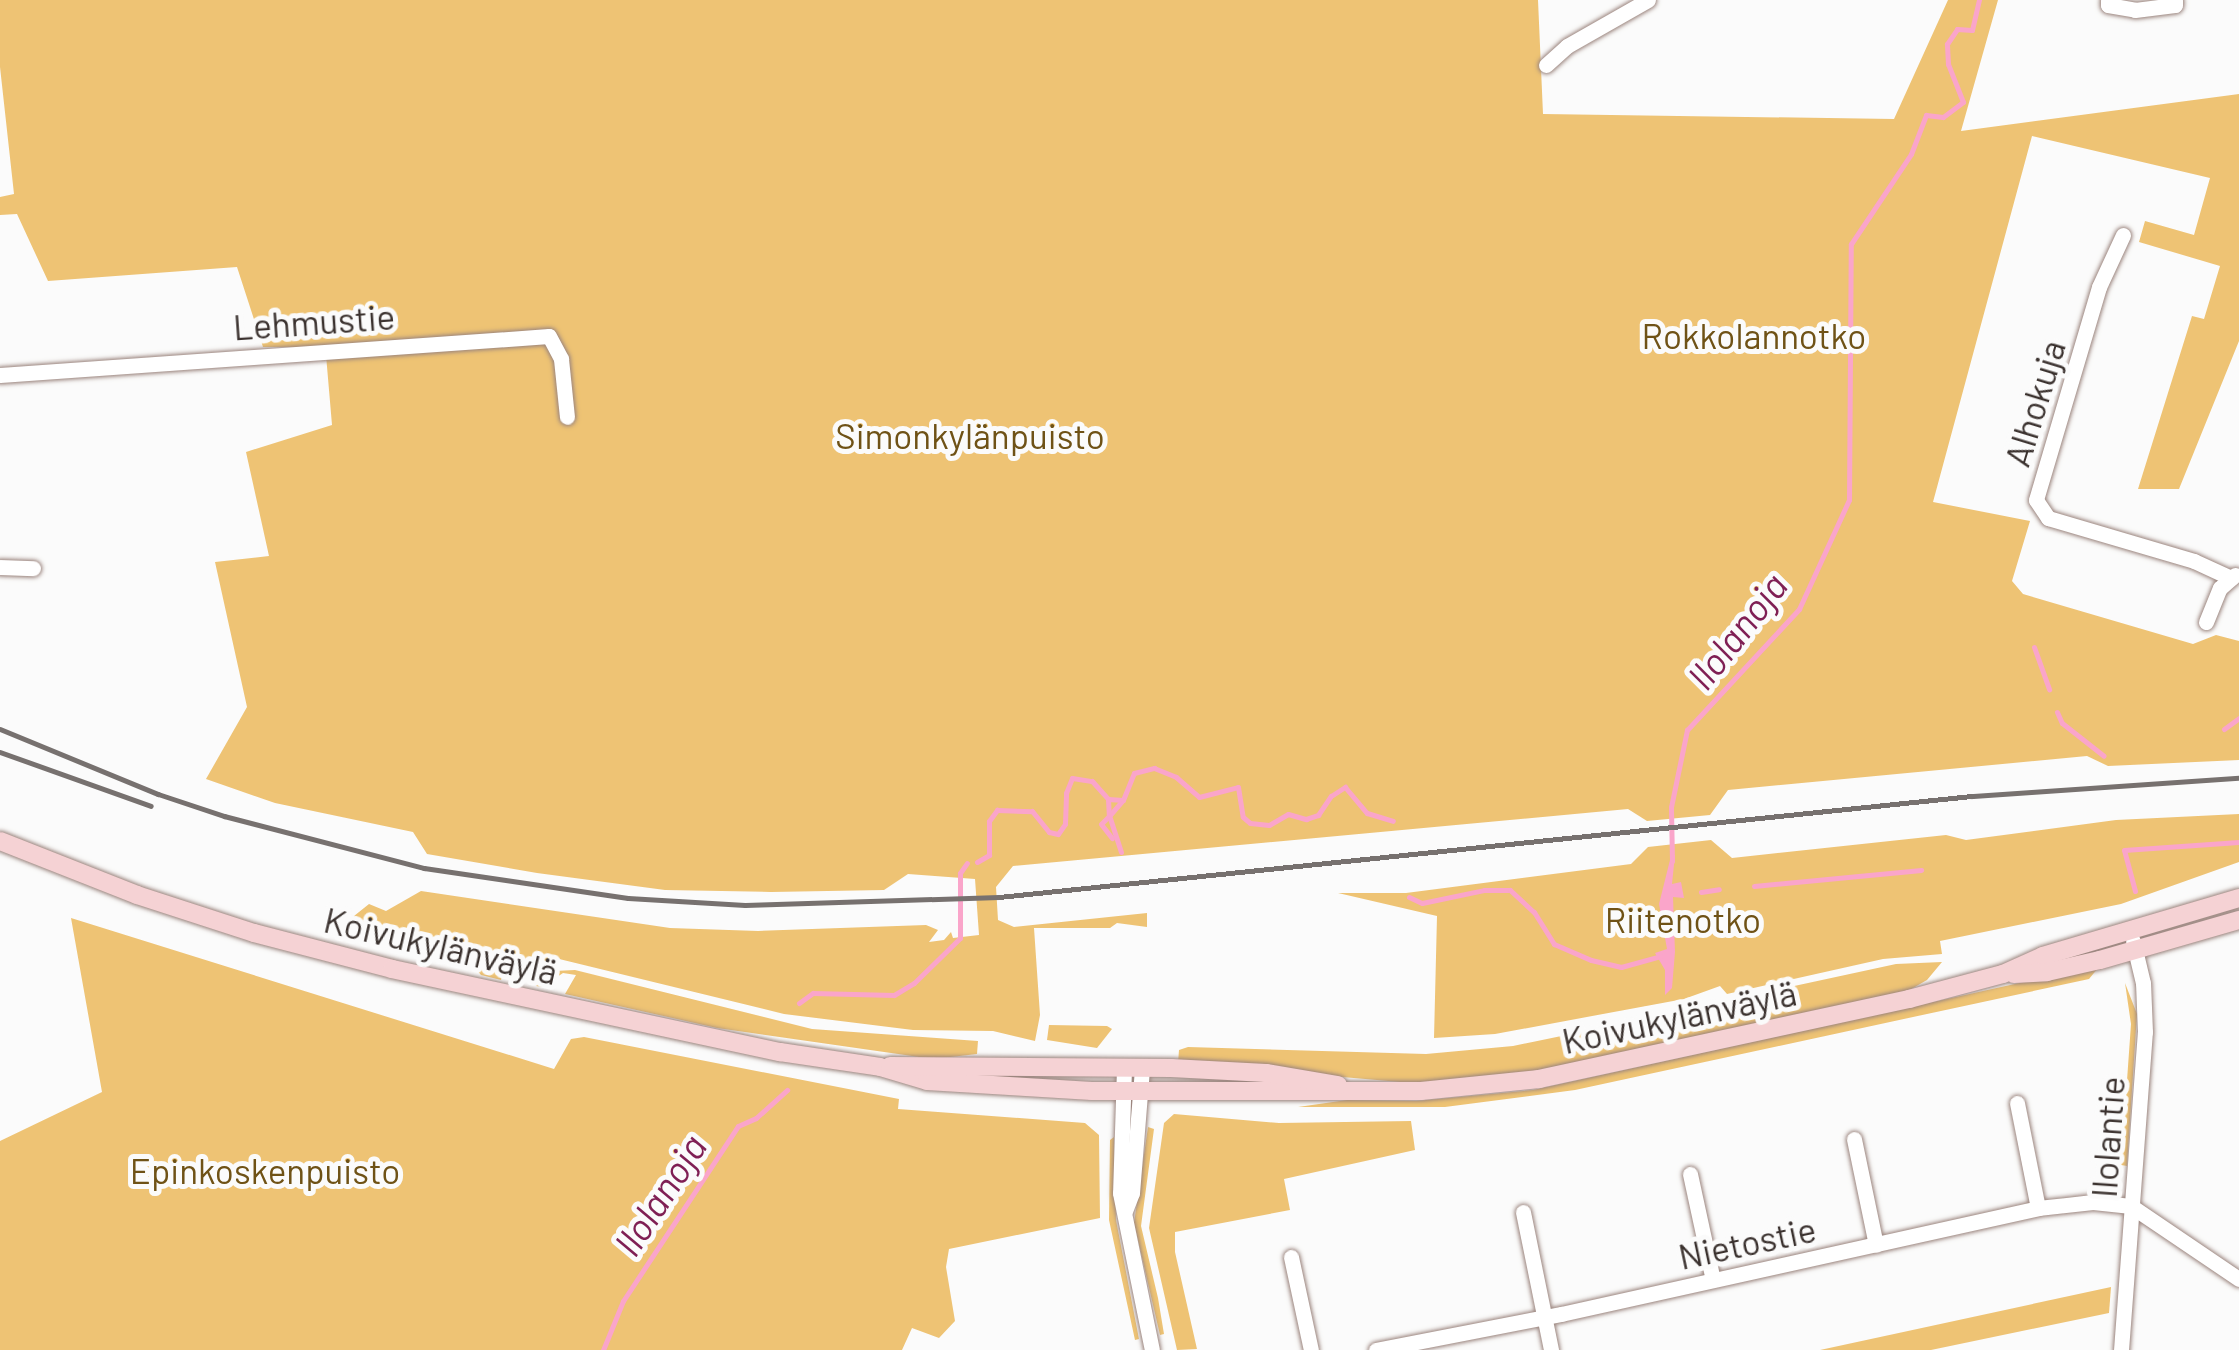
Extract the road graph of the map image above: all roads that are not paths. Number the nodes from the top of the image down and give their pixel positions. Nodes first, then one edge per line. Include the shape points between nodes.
1 (1648, 0) edge
2 (2108, 0) edge
3 (2174, 0) edge
4 (1546, 65) dead end
5 (2124, 235) dead end
6 (0, 375) edge
7 (567, 417) dead end
8 (0, 567) edge
9 (33, 568) dead end
10 (2235, 576) edge
11 (2206, 622) dead end
12 (0, 841) edge
13 (2239, 898) edge
14 (2239, 920) edge
15 (2130, 929) junction
16 (2135, 950) junction
17 (2003, 974) junction
18 (880, 1066) junction
19 (1133, 1068) junction
20 (1364, 1090) junction
21 (1131, 1091) junction
22 (2017, 1103) dead end
23 (1854, 1139) dead end
24 (1690, 1174) dead end
25 (2131, 1206) junction
26 (2038, 1208) junction
27 (1523, 1212) dead end
28 (1876, 1244) junction
29 (1291, 1256) dead end
30 (2239, 1279) edge
31 (1713, 1280) junction
32 (1544, 1316) junction
33 (1152, 1350) edge
34 (1311, 1350) edge
35 (1376, 1350) edge
36 (1552, 1350) edge
37 (2120, 1350) edge

1 - 4 street
2 - 3 street via 2135,10 2175,5
5 - 10 street, Alhokuja via 2099,287 2036,500 2061,524
6 - 7 street, Lehmustie via 548,336 561,360
8 - 9 street
10 - 11 street via 2220,588
12 - 18 main road, Koivukylänväylä via 137,895 319,951 741,1044
13 - 15 main road, Koivukylänväylä
14 - 16 main road, Koivukylänväylä
15 - 16 street, Ilolantie
15 - 17 main road, Koivukylänväylä
16 - 17 main road, Koivukylänväylä via 2046,972
16 - 25 street, Ilolantie via 2145,1004
17 - 20 main road, Koivukylänväylä via 1539,1079 1466,1089
18 - 19 main road, Koivukylänväylä
18 - 21 main road, Koivukylänväylä via 927,1080
19 - 20 main road, Koivukylänväylä via 1266,1073
19 - 21 street
20 - 21 main road, Koivukylänväylä
21 - 33 street via 1132,1192 1125,1211
22 - 26 street
23 - 28 street
24 - 31 street
25 - 26 street, Nietostie
25 - 30 street
25 - 37 street, Ilolantie
26 - 28 street, Nietostie
27 - 32 street
28 - 31 street, Nietostie
29 - 34 street
31 - 32 street, Nietostie
32 - 35 street, Nietostie
32 - 36 street

